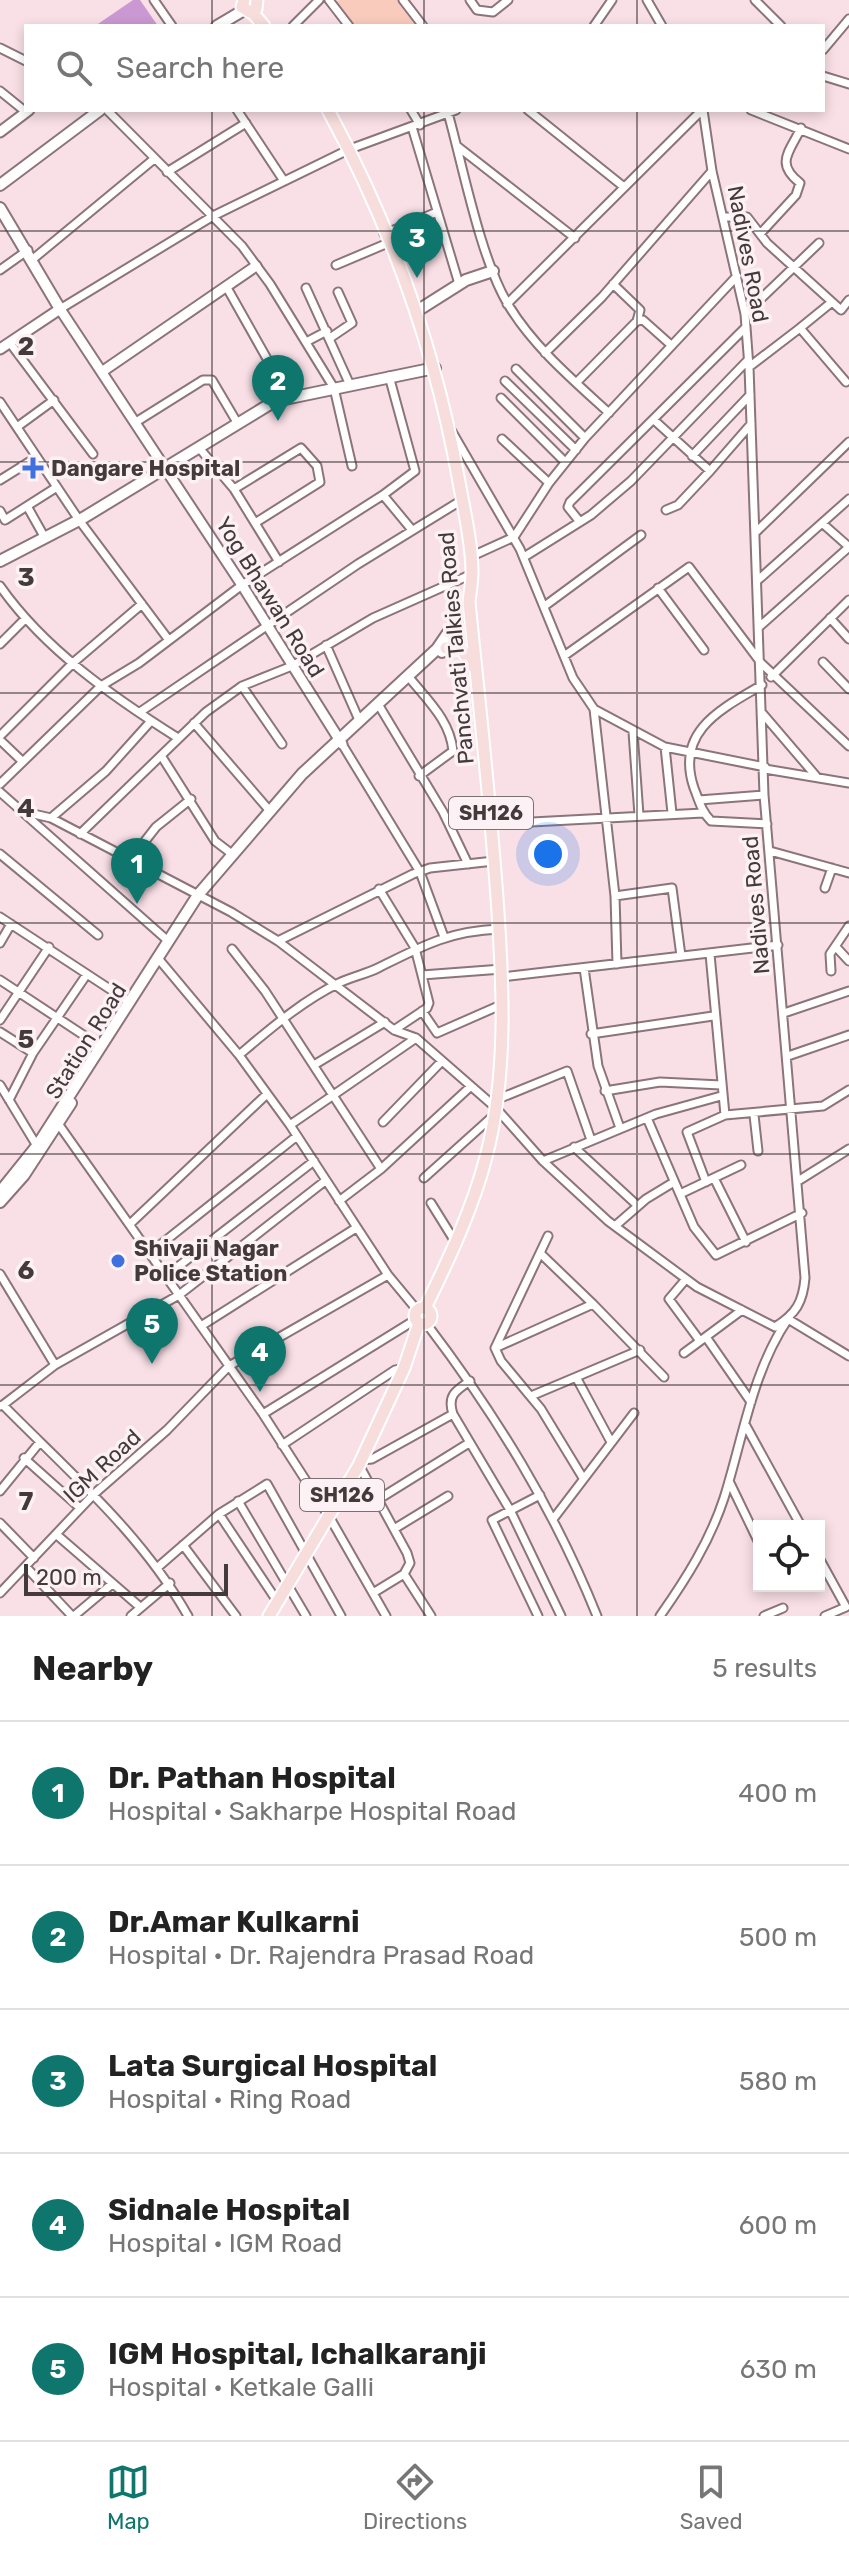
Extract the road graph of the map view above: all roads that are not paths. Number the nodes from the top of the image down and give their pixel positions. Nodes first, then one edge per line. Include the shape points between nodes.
1 (154, 0) edge
2 (319, 0) edge
3 (329, 0) edge
4 (403, 0) edge
5 (470, 0) edge
6 (508, 0) edge
7 (612, 0) edge
8 (647, 0) edge
9 (755, 0) edge
10 (250, 3) edge
11 (849, 19) edge
12 (171, 24) edge
13 (220, 24) edge
14 (263, 24) edge
15 (295, 24) edge
16 (347, 24) edge
17 (421, 24) edge
18 (595, 24) edge
19 (661, 24) edge
20 (779, 24) edge
21 (0, 48) edge
22 (825, 48) edge
23 (24, 60) edge
24 (849, 75) edge
25 (825, 77) edge
26 (846, 83) edge
27 (0, 91) edge
28 (24, 108) edge
29 (27, 112) edge
30 (97, 112) edge
31 (109, 112) edge
32 (238, 112) edge
33 (329, 112) edge
34 (412, 112) edge
35 (452, 112) edge
36 (530, 112) edge
37 (701, 112) edge
38 (703, 112) edge
39 (757, 112) edge
40 (781, 112) edge
41 (776, 119) junction
42 (246, 123) junction
43 (416, 126) junction
44 (801, 128) junction
45 (0, 132) edge
46 (457, 146) junction
47 (350, 149) junction
48 (849, 149) edge
49 (154, 159) junction
50 (712, 171) junction
51 (167, 172) junction
52 (284, 181) junction
53 (0, 185) edge
54 (624, 187) junction
55 (0, 208) edge
56 (437, 212) junction
57 (213, 216) junction
58 (725, 217) junction
59 (760, 234) junction
60 (386, 238) junction
61 (575, 238) junction
62 (819, 243) dead end
63 (30, 255) junction
64 (336, 265) dead end
65 (256, 266) junction
66 (796, 267) junction
67 (0, 270) edge
68 (493, 271) junction
69 (737, 276) junction
70 (459, 284) junction
71 (613, 284) junction
72 (226, 286) junction
73 (306, 288) dead end
74 (338, 292) dead end
75 (849, 300) edge
76 (832, 302) junction
77 (507, 304) junction
78 (60, 309) junction
79 (417, 311) junction
80 (745, 314) junction
81 (637, 321) junction
82 (745, 328) junction
83 (800, 328) junction
84 (328, 334) junction
85 (306, 342) junction
86 (10, 343) junction
87 (671, 345) junction
88 (0, 349) edge
89 (545, 353) junction
90 (748, 363) junction
91 (435, 368) junction
92 (516, 369) dead end
93 (103, 371) junction
94 (389, 376) junction
95 (505, 381) dead end
96 (577, 382) junction
97 (846, 382) dead end
98 (350, 385) junction
99 (334, 388) junction
100 (750, 395) junction
101 (288, 396) junction
102 (501, 398) dead end
103 (54, 400) junction
104 (0, 402) edge
105 (609, 413) junction
106 (654, 420) junction
107 (136, 422) junction
108 (238, 424) junction
109 (751, 424) junction
110 (17, 427) junction
111 (450, 428) junction
112 (585, 438) junction
113 (502, 439) dead end
114 (673, 439) junction
115 (849, 442) edge
116 (200, 449) junction
117 (576, 450) junction
118 (93, 454) dead end
119 (692, 456) junction
120 (37, 457) junction
121 (565, 462) junction
122 (352, 466) dead end
123 (167, 469) junction
124 (710, 471) junction
125 (0, 480) edge
126 (549, 483) junction
127 (57, 487) junction
128 (234, 489) junction
129 (383, 495) junction
130 (849, 499) edge
131 (462, 500) junction
132 (27, 506) junction
133 (666, 510) dead end
134 (0, 511) edge
135 (79, 520) junction
136 (580, 522) junction
137 (255, 523) junction
138 (822, 523) junction
139 (412, 530) junction
140 (757, 531) junction
141 (641, 535) dead end
142 (514, 537) junction
143 (45, 538) junction
144 (470, 557) junction
145 (524, 557) junction
146 (0, 561) edge
147 (279, 562) junction
148 (472, 574) junction
149 (758, 580) junction
150 (242, 585) junction
151 (0, 586) edge
152 (658, 588) junction
153 (3, 599) edge
154 (849, 600) edge
155 (469, 602) junction
156 (142, 604) junction
157 (546, 605) junction
158 (830, 618) junction
159 (25, 619) junction
160 (471, 623) junction
161 (266, 625) junction
162 (759, 627) junction
163 (168, 639) junction
164 (849, 639) edge
165 (0, 644) edge
166 (326, 645) junction
167 (446, 648) junction
168 (704, 650) dead end
169 (564, 656) junction
170 (74, 662) junction
171 (823, 662) dead end
172 (761, 663) junction
173 (292, 666) junction
174 (476, 671) junction
175 (772, 675) junction
176 (410, 678) junction
177 (101, 686) junction
178 (242, 686) junction
179 (762, 686) junction
180 (849, 689) edge
181 (379, 706) junction
182 (594, 709) junction
183 (140, 712) junction
184 (763, 713) junction
185 (359, 720) junction
186 (151, 721) junction
187 (194, 723) junction
188 (633, 732) junction
189 (0, 738) edge
190 (178, 738) junction
191 (340, 742) junction
192 (282, 744) dead end
193 (849, 746) edge
194 (665, 747) junction
195 (688, 753) junction
196 (162, 757) junction
197 (22, 761) junction
198 (765, 768) junction
199 (419, 776) junction
200 (816, 776) junction
201 (849, 776) edge
202 (839, 779) junction
203 (849, 783) edge
204 (0, 784) edge
205 (1, 795) edge
206 (764, 795) junction
207 (191, 799) junction
208 (699, 800) junction
209 (269, 810) junction
210 (25, 812) junction
211 (672, 813) junction
212 (703, 813) junction
213 (639, 815) junction
214 (605, 816) junction
215 (51, 818) junction
216 (492, 824) junction
217 (767, 824) junction
218 (80, 834) junction
219 (770, 851) junction
220 (0, 854) edge
221 (232, 854) junction
222 (131, 859) junction
223 (494, 861) junction
224 (468, 864) junction
225 (832, 868) junction
226 (420, 872) junction
227 (849, 873) edge
228 (825, 888) dead end
229 (379, 889) junction
230 (200, 896) junction
231 (615, 896) junction
232 (0, 917) edge
233 (11, 924) junction
234 (849, 926) edge
235 (499, 929) junction
236 (98, 935) dead end
237 (444, 937) junction
238 (167, 940) junction
239 (278, 941) junction
240 (0, 943) edge
241 (778, 945) junction
242 (49, 947) junction
243 (836, 947) junction
244 (415, 948) junction
245 (232, 949) dead end
246 (710, 954) junction
247 (681, 956) junction
248 (160, 958) junction
249 (849, 961) edge
250 (617, 964) junction
251 (584, 968) junction
252 (831, 971) dead end
253 (502, 973) junction
254 (87, 974) junction
255 (422, 975) junction
256 (0, 980) edge
257 (337, 984) junction
258 (849, 991) edge
259 (21, 994) junction
260 (128, 1001) junction
261 (503, 1004) junction
262 (422, 1011) junction
263 (784, 1013) junction
264 (58, 1016) junction
265 (713, 1016) junction
266 (282, 1019) junction
267 (0, 1020) edge
268 (385, 1022) junction
269 (394, 1030) junction
270 (0, 1032) edge
271 (591, 1034) junction
272 (849, 1035) edge
273 (416, 1038) junction
274 (100, 1046) junction
275 (33, 1053) junction
276 (239, 1055) junction
277 (788, 1056) junction
278 (441, 1062) junction
279 (314, 1065) junction
280 (0, 1085) edge
281 (721, 1085) junction
282 (470, 1087) junction
283 (849, 1090) edge
284 (605, 1091) junction
285 (267, 1094) junction
286 (334, 1094) junction
287 (721, 1096) junction
288 (5, 1099) edge
289 (495, 1108) junction
290 (791, 1111) junction
291 (725, 1115) junction
292 (754, 1115) junction
293 (647, 1118) junction
294 (56, 1121) junction
295 (383, 1122) dead end
296 (290, 1125) junction
297 (620, 1128) junction
298 (297, 1136) junction
299 (591, 1140) junction
300 (37, 1146) junction
301 (574, 1147) junction
302 (758, 1151) dead end
303 (848, 1152) edge
304 (314, 1161) junction
305 (543, 1161) junction
306 (741, 1165) dead end
307 (381, 1169) junction
308 (424, 1178) dead end
309 (710, 1180) junction
310 (325, 1181) junction
311 (798, 1181) junction
312 (674, 1182) junction
313 (0, 1192) edge
314 (680, 1194) junction
315 (339, 1201) junction
316 (0, 1202) edge
317 (431, 1203) dead end
318 (638, 1206) junction
319 (802, 1213) junction
320 (130, 1224) junction
321 (615, 1226) junction
322 (356, 1228) junction
323 (548, 1236) dead end
324 (454, 1240) junction
325 (746, 1242) junction
326 (150, 1253) junction
327 (540, 1253) junction
328 (0, 1274) edge
329 (388, 1275) junction
330 (166, 1276) junction
331 (686, 1279) junction
332 (179, 1295) junction
333 (593, 1304) junction
334 (742, 1310) junction
335 (420, 1317) junction
336 (788, 1319) junction
337 (201, 1326) junction
338 (703, 1339) junction
339 (495, 1348) junction
340 (640, 1350) junction
341 (684, 1353) dead end
342 (849, 1355) edge
343 (55, 1365) junction
344 (229, 1366) junction
345 (404, 1368) junction
346 (576, 1377) junction
347 (664, 1377) dead end
348 (470, 1381) junction
349 (531, 1396) junction
350 (751, 1402) junction
351 (1, 1405) edge
352 (634, 1413) dead end
353 (263, 1414) junction
354 (453, 1414) junction
355 (746, 1426) junction
356 (40, 1442) junction
357 (611, 1442) junction
358 (469, 1443) junction
359 (282, 1445) junction
360 (24, 1458) junction
361 (361, 1463) junction
362 (583, 1478) junction
363 (729, 1481) junction
364 (0, 1491) edge
365 (94, 1494) junction
366 (540, 1495) junction
367 (448, 1496) dead end
368 (379, 1499) junction
369 (238, 1501) junction
370 (80, 1508) junction
371 (510, 1510) junction
372 (219, 1514) junction
373 (330, 1518) junction
374 (554, 1518) junction
375 (798, 1520) edge
376 (0, 1523) edge
377 (394, 1529) junction
378 (753, 1531) edge
379 (57, 1535) junction
380 (183, 1545) junction
381 (307, 1554) junction
382 (34, 1558) junction
383 (26, 1567) junction
384 (158, 1567) junction
385 (825, 1569) edge
386 (404, 1574) junction
387 (170, 1583) junction
388 (288, 1583) junction
389 (112, 1584) junction
390 (0, 1593) edge
391 (373, 1593) junction
392 (277, 1601) junction
393 (140, 1607) junction
394 (783, 1608) dead end
395 (73, 1616) edge
396 (131, 1616) edge
397 (188, 1616) edge
398 (236, 1616) edge
399 (269, 1616) edge
400 (306, 1616) edge
401 (341, 1616) edge
402 (386, 1616) edge
403 (431, 1616) edge
404 (538, 1616) edge
405 (561, 1616) edge
406 (596, 1616) edge
407 (660, 1616) edge
408 (764, 1616) edge
409 (825, 1616) edge

1 - 12 street
2 - 15 street
3 - 16 street
4 - 17 street
5 - 6 street via 477,10 493,12
7 - 18 street
8 - 19 street
9 - 20 street
10 - 13 main road
10 - 14 main road
11 - 22 street
21 - 23 street
24 - 26 street
25 - 26 street
27 - 28 street
29 - 45 street
30 - 53 main road
31 - 49 street
32 - 42 street
33 - 47 main road, SH126
34 - 43 street
35 - 43 street
35 - 46 street
36 - 54 street
37 - 54 street
38 - 50 street, Nadives Road
39 - 41 street
40 - 41 street
41 - 44 street
42 - 51 street
42 - 52 street
43 - 47 street
43 - 56 street
44 - 48 street
44 - 59 street via 784,165 800,183 796,195
46 - 61 street
46 - 68 street
47 - 52 street
47 - 60 main road, SH126
49 - 51 street
49 - 63 street
50 - 58 street, Nadives Road
50 - 71 street
51 - 57 street
52 - 57 street
54 - 61 street
55 - 63 main road
56 - 60 street
56 - 70 street
57 - 65 street
57 - 78 street
58 - 59 street via 747,217
58 - 69 street, Nadives Road
59 - 66 street
60 - 64 street
60 - 79 main road, SH126
61 - 77 street
62 - 66 street
63 - 67 street
63 - 78 main road
65 - 72 street
65 - 85 street
66 - 76 street
66 - 80 street
68 - 70 main road
68 - 77 street
69 - 80 street, Nadives Road
69 - 87 street
70 - 79 main road
71 - 81 street via 640,310
71 - 89 street
72 - 93 street
72 - 101 street
73 - 84 street
74 - 84 street via 352,323
75 - 76 street via 841,310
76 - 83 street
77 - 89 street
78 - 86 street
78 - 93 street, Yog Bhawan Road
79 - 91 main road, Panchvati Talkies Road / SH126
80 - 82 street, Nadives Road
81 - 87 street via 643,320
81 - 96 street
82 - 90 street, Nadives Road
82 - 106 street
83 - 90 street
83 - 97 street
84 - 85 street
84 - 98 street
85 - 99 street
86 - 88 street
86 - 103 street
87 - 105 street
89 - 96 street
90 - 100 street, Nadives Road
90 - 114 street
91 - 94 main road
91 - 111 main road, Panchvati Talkies Road / SH126
92 - 112 street
93 - 107 street, Yog Bhawan Road
94 - 98 main road
94 - 129 street via 415,471
95 - 117 street
96 - 105 street
98 - 99 main road
99 - 101 main road
99 - 122 street
100 - 109 street, Nadives Road
100 - 119 street
101 - 108 main road
102 - 121 street
103 - 110 street
103 - 118 street
104 - 110 street
105 - 112 street
106 - 114 street
106 - 136 street via 570,502 568,507
107 - 108 street via 203,380 212,380
107 - 123 street, Yog Bhawan Road
108 - 116 main road
109 - 124 street
109 - 140 street, Nadives Road
110 - 120 street
111 - 131 main road, Panchvati Talkies Road / SH126
111 - 142 street
112 - 117 street
113 - 126 street
114 - 119 street
114 - 136 street
115 - 140 street
116 - 123 main road
116 - 128 street
117 - 121 street
119 - 124 street
120 - 125 street
120 - 127 street
121 - 126 street
123 - 135 main road
123 - 150 street, Yog Bhawan Road
124 - 133 street via 678,505
126 - 142 street
127 - 132 street
127 - 135 street
128 - 137 street
128 - 137 street via 301,448 317,466 320,482
129 - 139 street
129 - 147 street
130 - 138 street
131 - 139 street
131 - 144 main road, Panchvati Talkies Road / SH126
132 - 134 street via 5,520
132 - 143 street
135 - 143 main road
135 - 156 street
136 - 145 street
137 - 147 street
138 - 149 street
138 - 162 street via 849,547
139 - 161 street
140 - 149 street, Nadives Road
141 - 157 street
142 - 144 street
142 - 145 street
143 - 146 main road
144 - 148 main road, Panchvati Talkies Road / SH126
145 - 157 street
147 - 150 street
148 - 155 main road, Panchvati Talkies Road / SH126
148 - 166 street
149 - 162 street, Nadives Road
150 - 161 street, Yog Bhawan Road
150 - 163 street
151 - 153 street
152 - 168 street
152 - 169 street
152 - 172 street via 689,567
153 - 159 street
154 - 158 street
155 - 160 main road, Panchvati Talkies Road / SH126
155 - 176 main road via 449,636
156 - 163 street
156 - 170 street
157 - 169 street
158 - 164 street
158 - 175 street
159 - 165 street
159 - 170 street
160 - 167 main road
160 - 174 main road, Panchvati Talkies Road / SH126
161 - 173 street, Yog Bhawan Road
161 - 183 street
162 - 172 street, Nadives Road
163 - 177 street
166 - 173 street
166 - 185 street
167 - 174 main road via 462,650
167 - 176 main road
169 - 182 street
170 - 177 street
170 - 189 street
171 - 180 street
172 - 175 street
172 - 179 street, Nadives Road
173 - 178 street
173 - 191 street, Yog Bhawan Road
174 - 216 main road, Panchvati Talkies Road / SH126
175 - 179 street
175 - 193 street
176 - 181 main road
176 - 199 street via 450,730 453,751
177 - 183 street
177 - 197 street
178 - 187 street
178 - 192 street
179 - 184 street, Nadives Road
179 - 195 street via 706,725
181 - 185 main road
181 - 191 main road
181 - 199 street
182 - 188 street
182 - 214 street
183 - 186 street
184 - 198 street, Nadives Road
184 - 200 street
185 - 191 main road
186 - 190 street
186 - 215 street via 106,771
187 - 190 street
187 - 209 street
188 - 194 street
188 - 213 street
189 - 197 street
190 - 196 street
191 - 209 main road
191 - 226 street
191 - 230 main road
194 - 195 street
194 - 211 street
195 - 198 street
195 - 208 street
196 - 207 street
196 - 218 street
197 - 204 street
198 - 200 street
198 - 206 street, Nadives Road
199 - 224 street
200 - 202 street
201 - 202 street
202 - 203 street
205 - 210 street
206 - 208 street
206 - 217 street, Nadives Road
207 - 221 street via 215,841
207 - 222 street via 156,827
208 - 212 street
209 - 221 main road
210 - 215 street
210 - 238 street
211 - 212 street
211 - 213 street
212 - 217 street via 711,821
213 - 214 street
214 - 216 street
214 - 231 street
215 - 218 street
216 - 223 main road, Panchvati Talkies Road / SH126
217 - 219 street, Nadives Road
218 - 222 street
219 - 225 street
219 - 241 street, Nadives Road
220 - 236 street
221 - 230 main road
222 - 230 street
223 - 224 street
223 - 235 main road, Panchvati Talkies Road / SH126
224 - 226 street
225 - 227 street
225 - 228 street
226 - 229 street
226 - 237 street
229 - 239 street
229 - 244 street
230 - 238 main road, Station Road
230 - 239 street
230 - 248 main road, Station Road
231 - 247 street via 672,888
231 - 250 street
232 - 233 street
233 - 240 street
233 - 242 street
234 - 243 street
235 - 237 street
235 - 253 main road, Panchvati Talkies Road / SH126
237 - 244 street
238 - 248 main road, Station Road
239 - 257 street
241 - 246 street
241 - 263 street, Nadives Road
242 - 254 street
242 - 259 street
243 - 249 street
243 - 252 street via 830,954
244 - 255 street
244 - 257 street
245 - 266 street
246 - 247 street
246 - 265 street
247 - 250 street
248 - 260 main road, Station Road
248 - 276 street
248 - 294 main road, Station Road
250 - 251 street
251 - 253 street
251 - 271 street
253 - 255 street
253 - 261 main road, Panchvati Talkies Road / SH126
254 - 260 street
254 - 264 street
255 - 262 street via 429,1003
256 - 259 street
257 - 266 street
257 - 268 street
258 - 263 street
259 - 264 street
259 - 267 street
260 - 274 main road, Station Road
261 - 262 street via 437,1033
261 - 289 main road, Panchvati Talkies Road / SH126
262 - 269 street
263 - 277 street, Nadives Road
264 - 274 street
264 - 275 street
265 - 271 street
265 - 281 street
266 - 276 street
266 - 279 street
268 - 269 street
268 - 279 street
269 - 273 street
270 - 275 street
271 - 284 street
272 - 277 street
273 - 278 street
273 - 286 street
274 - 294 main road, Station Road
275 - 288 street
276 - 285 street
277 - 290 street, Nadives Road
278 - 282 street
278 - 295 street
279 - 286 street
280 - 288 street
281 - 284 street via 660,1082
281 - 287 street
282 - 289 street
282 - 307 street
283 - 290 street via 823,1106
284 - 297 street
285 - 296 street
285 - 320 street
286 - 296 street
286 - 307 street
287 - 291 street
287 - 293 street
288 - 300 street
289 - 299 street via 567,1071
289 - 305 street
289 - 308 street
289 - 324 main road, Panchvati Talkies Road / SH126 via 486,1158
290 - 292 street
290 - 311 street, Nadives Road
291 - 292 street
291 - 309 street via 687,1132
292 - 302 street
293 - 297 street
293 - 312 street
294 - 300 main road, Station Road
294 - 316 main road, Station Road via 24,1175
294 - 320 street
296 - 298 street
297 - 299 street
298 - 304 street
298 - 326 street
299 - 301 street
300 - 313 main road, Station Road
301 - 305 street
301 - 318 street
303 - 311 street
304 - 310 street
304 - 330 street
305 - 321 street
306 - 309 street
307 - 315 street
309 - 314 street
309 - 325 street
310 - 315 street
310 - 332 street
311 - 319 street, Nadives Road
312 - 314 street
312 - 318 street
314 - 325 street via 700,1237 716,1255
315 - 322 street
317 - 324 street
318 - 321 street
319 - 325 street
319 - 336 street, Nadives Road via 803,1302
320 - 326 street
321 - 331 street
322 - 329 street
322 - 337 street
323 - 327 street
324 - 335 main road, Panchvati Talkies Road / SH126
326 - 330 street
327 - 333 street
327 - 339 street
328 - 343 street
329 - 335 street
329 - 344 street, IGM Road
330 - 332 street
331 - 334 street
331 - 338 street via 669,1299
332 - 337 street
332 - 343 street
333 - 339 street
333 - 340 street
334 - 336 street via 775,1327
334 - 338 street
335 - 345 main road, Panchvati Talkies Road
335 - 348 street
335 - 353 street
336 - 342 street
336 - 350 street, Nadives Road via 772,1342
337 - 344 street
338 - 341 street
338 - 350 street
339 - 349 street
340 - 346 street
340 - 347 street
343 - 351 street
344 - 353 street
344 - 365 street, IGM Road
345 - 359 street
345 - 361 main road, SH126
346 - 349 street
346 - 357 street
348 - 354 street via 453,1393
348 - 366 street
349 - 362 street
350 - 355 street, Nadives Road
351 - 356 street
352 - 357 street
353 - 359 street
354 - 358 street
354 - 361 street
355 - 363 street, Nadives Road
355 - 375 street
356 - 360 street
356 - 365 street
357 - 362 street
358 - 368 street
358 - 371 street
359 - 373 street
360 - 364 street
360 - 370 street
361 - 368 street
361 - 373 main road, SH126
362 - 374 street
363 - 378 street
363 - 407 street, Nadives Road via 707,1542
365 - 370 street, IGM Road
365 - 384 street
366 - 371 street
366 - 374 street
367 - 377 street
368 - 377 street
369 - 372 street
369 - 381 street via 267,1484
369 - 388 street
370 - 379 street, IGM Road
371 - 404 street via 492,1520 494,1529
371 - 405 street
372 - 380 street
372 - 392 street
373 - 381 main road, SH126
373 - 391 street
374 - 406 street
376 - 382 street
377 - 386 street via 410,1563
379 - 382 street, IGM Road
379 - 389 street
380 - 384 street
380 - 398 street
381 - 388 main road, SH126
381 - 401 street
382 - 383 street, IGM Road
383 - 390 street, IGM Road
383 - 395 street
384 - 387 street
385 - 409 street via 846,1607
386 - 391 street
386 - 403 street
387 - 393 street
387 - 397 street
388 - 392 main road, SH126
388 - 400 street
389 - 393 street
389 - 395 street
391 - 402 street
392 - 399 main road, SH126
393 - 396 street
394 - 408 street

